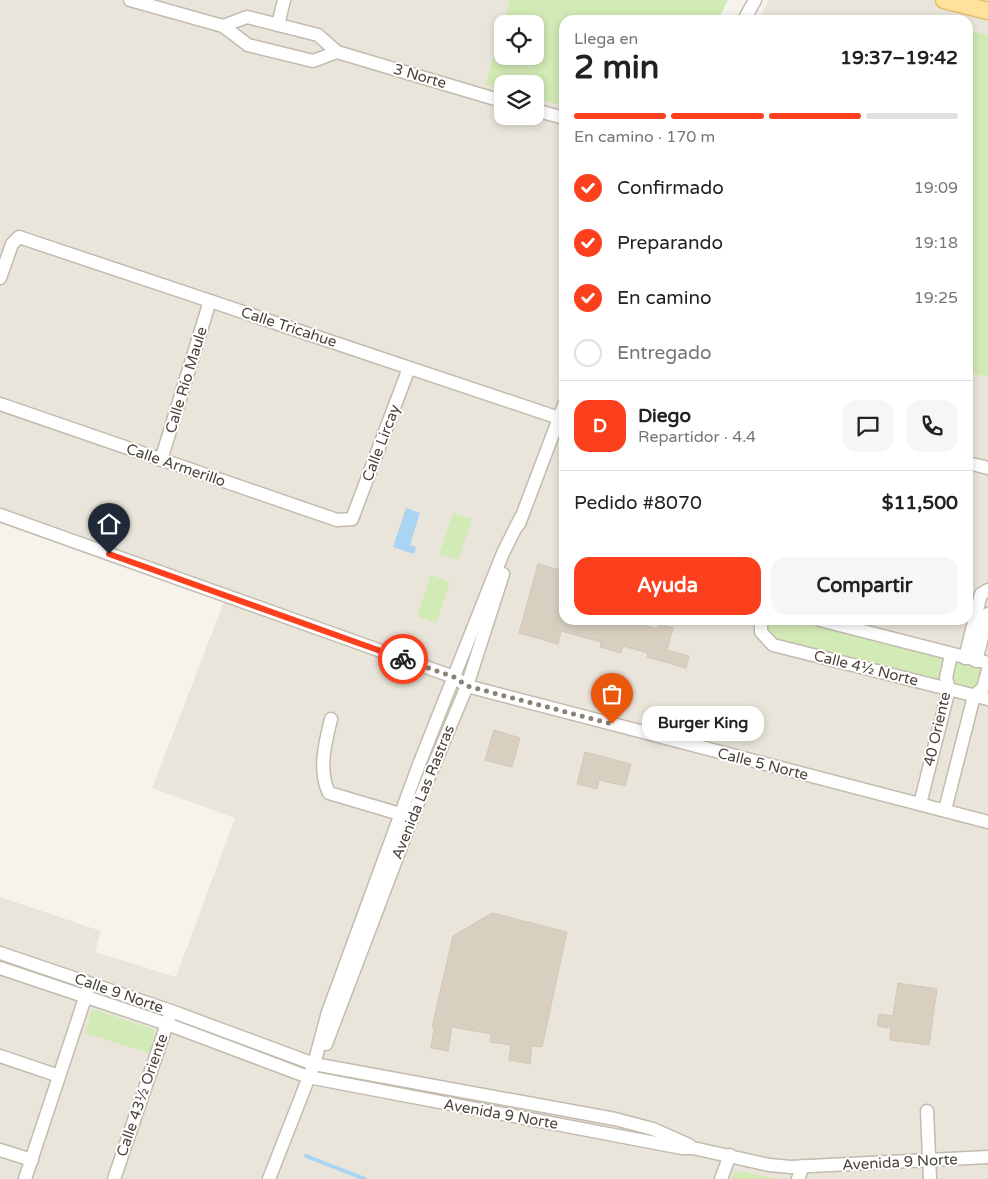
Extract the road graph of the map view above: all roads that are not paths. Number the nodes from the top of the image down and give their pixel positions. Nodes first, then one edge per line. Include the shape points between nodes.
1 (130, 0) edge
2 (284, 0) edge
3 (754, 0) edge
4 (944, 0) edge
5 (965, 3) edge
6 (988, 11) edge
7 (746, 15) edge
8 (278, 25) junction
9 (223, 26) junction
10 (337, 52) junction
11 (494, 98) edge
12 (544, 112) edge
13 (559, 117) edge
14 (0, 278) edge
15 (210, 301) junction
16 (409, 368) junction
17 (0, 404) edge
18 (559, 418) joint
19 (161, 460) junction
20 (973, 464) edge
21 (988, 468) edge
22 (0, 515) edge
23 (521, 517) junction
24 (352, 519) joint
25 (988, 590) edge
26 (988, 614) edge
27 (761, 625) edge
28 (866, 626) edge
29 (951, 655) junction
30 (976, 661) edge
31 (988, 670) edge
32 (454, 677) junction
33 (467, 686) junction
34 (949, 689) junction
35 (974, 696) junction
36 (988, 700) edge
37 (331, 719) dead end
38 (920, 804) junction
39 (945, 810) junction
40 (400, 814) junction
41 (988, 822) edge
42 (0, 953) edge
43 (27, 962) junction
44 (0, 968) edge
45 (21, 975) junction
46 (90, 983) junction
47 (85, 996) junction
48 (171, 1011) junction
49 (167, 1024) junction
50 (237, 1035) junction
51 (232, 1049) junction
52 (0, 1056) edge
53 (314, 1064) junction
54 (59, 1076) junction
55 (308, 1077) junction
56 (408, 1082) junction
57 (404, 1097) junction
58 (494, 1097) junction
59 (927, 1111) dead end
60 (492, 1112) junction
61 (578, 1112) junction
62 (576, 1127) junction
63 (693, 1148) junction
64 (0, 1150) edge
65 (730, 1156) junction
66 (988, 1157) edge
67 (32, 1160) junction
68 (929, 1160) junction
69 (803, 1166) junction
70 (25, 1179) edge
71 (114, 1179) edge
72 (270, 1179) edge
73 (721, 1179) edge
74 (798, 1179) edge
75 (930, 1179) edge

1 - 9 street
2 - 8 street
3 - 7 street
4 - 5 main road
5 - 6 main road
8 - 9 street, 3 Norte via 247,17
8 - 10 street, 3 Norte via 318,35
9 - 10 street via 248,45 313,61
10 - 11 street, 3 Norte
12 - 13 street
14 - 15 street, Calle Tricahue via 12,244 19,237
15 - 16 street, Calle Tricahue
15 - 19 street, Calle Río Maule
16 - 18 street, Calle Tricahue
16 - 24 street, Calle Lircay
17 - 19 street, Calle Armerillo
18 - 23 street, Avenida Las Rastras
19 - 24 street, Calle Armerillo via 337,520
20 - 21 street
22 - 32 street, Calle 5 Norte
23 - 32 street, Avenida Las Rastras
23 - 33 street, Avenida Las Rastras
25 - 30 street via 981,594
26 - 30 street
27 - 34 street, Calle 4½ Norte via 761,632 773,645
28 - 29 street
29 - 30 street
29 - 34 street, 40 Oriente via 946,678
31 - 35 street, 40 Oriente via 983,688
32 - 33 street, Calle 5 Norte
32 - 40 street, Avenida Las Rastras
33 - 38 street, Calle 5 Norte
33 - 53 street, Avenida Las Rastras via 414,810 336,1023
34 - 35 street, Calle 4½ Norte
34 - 38 street, 40 Oriente
35 - 36 street, Calle 4½ Norte
35 - 39 street, 40 Oriente
37 - 40 street via 323,780 329,793
38 - 39 street, Calle 5 Norte
39 - 41 street, Calle 5 Norte
40 - 53 street, Avenida Las Rastras via 328,1012
42 - 43 street, Calle 9 Norte
43 - 45 street
43 - 46 street, Calle 9 Norte
44 - 45 street, Calle 9 Norte
45 - 47 street, Calle 9 Norte
46 - 47 street
46 - 48 street, Calle 9 Norte
47 - 49 street, Calle 9 Norte
47 - 54 street
48 - 49 street, Calle 43½ Oriente
48 - 50 street, Calle 9 Norte
49 - 51 street, Calle 9 Norte
49 - 71 street, Calle 43½ Oriente
50 - 51 street
50 - 53 street, Calle 9 Norte
51 - 55 street, Calle 9 Norte
52 - 54 street
53 - 55 street, Avenida Las Rastras
53 - 56 street, Avenida 9 Norte
54 - 67 street
55 - 57 street, Avenida 9 Norte
55 - 72 street, Avenida Las Rastras
56 - 57 street
56 - 58 street, Avenida 9 Norte
57 - 60 street, Avenida 9 Norte
58 - 60 street
58 - 61 street, Avenida 9 Norte
59 - 68 street
60 - 62 street, Avenida 9 Norte
61 - 62 street
61 - 63 street, Avenida 9 Norte via 653,1129
62 - 63 street, Avenida 9 Norte
63 - 65 street, Avenida 9 Norte
64 - 67 street
65 - 69 street, Avenida 9 Norte via 769,1165
65 - 73 street
66 - 68 street, Avenida 9 Norte
67 - 70 street
68 - 69 street, Avenida 9 Norte
68 - 75 street
69 - 74 street

